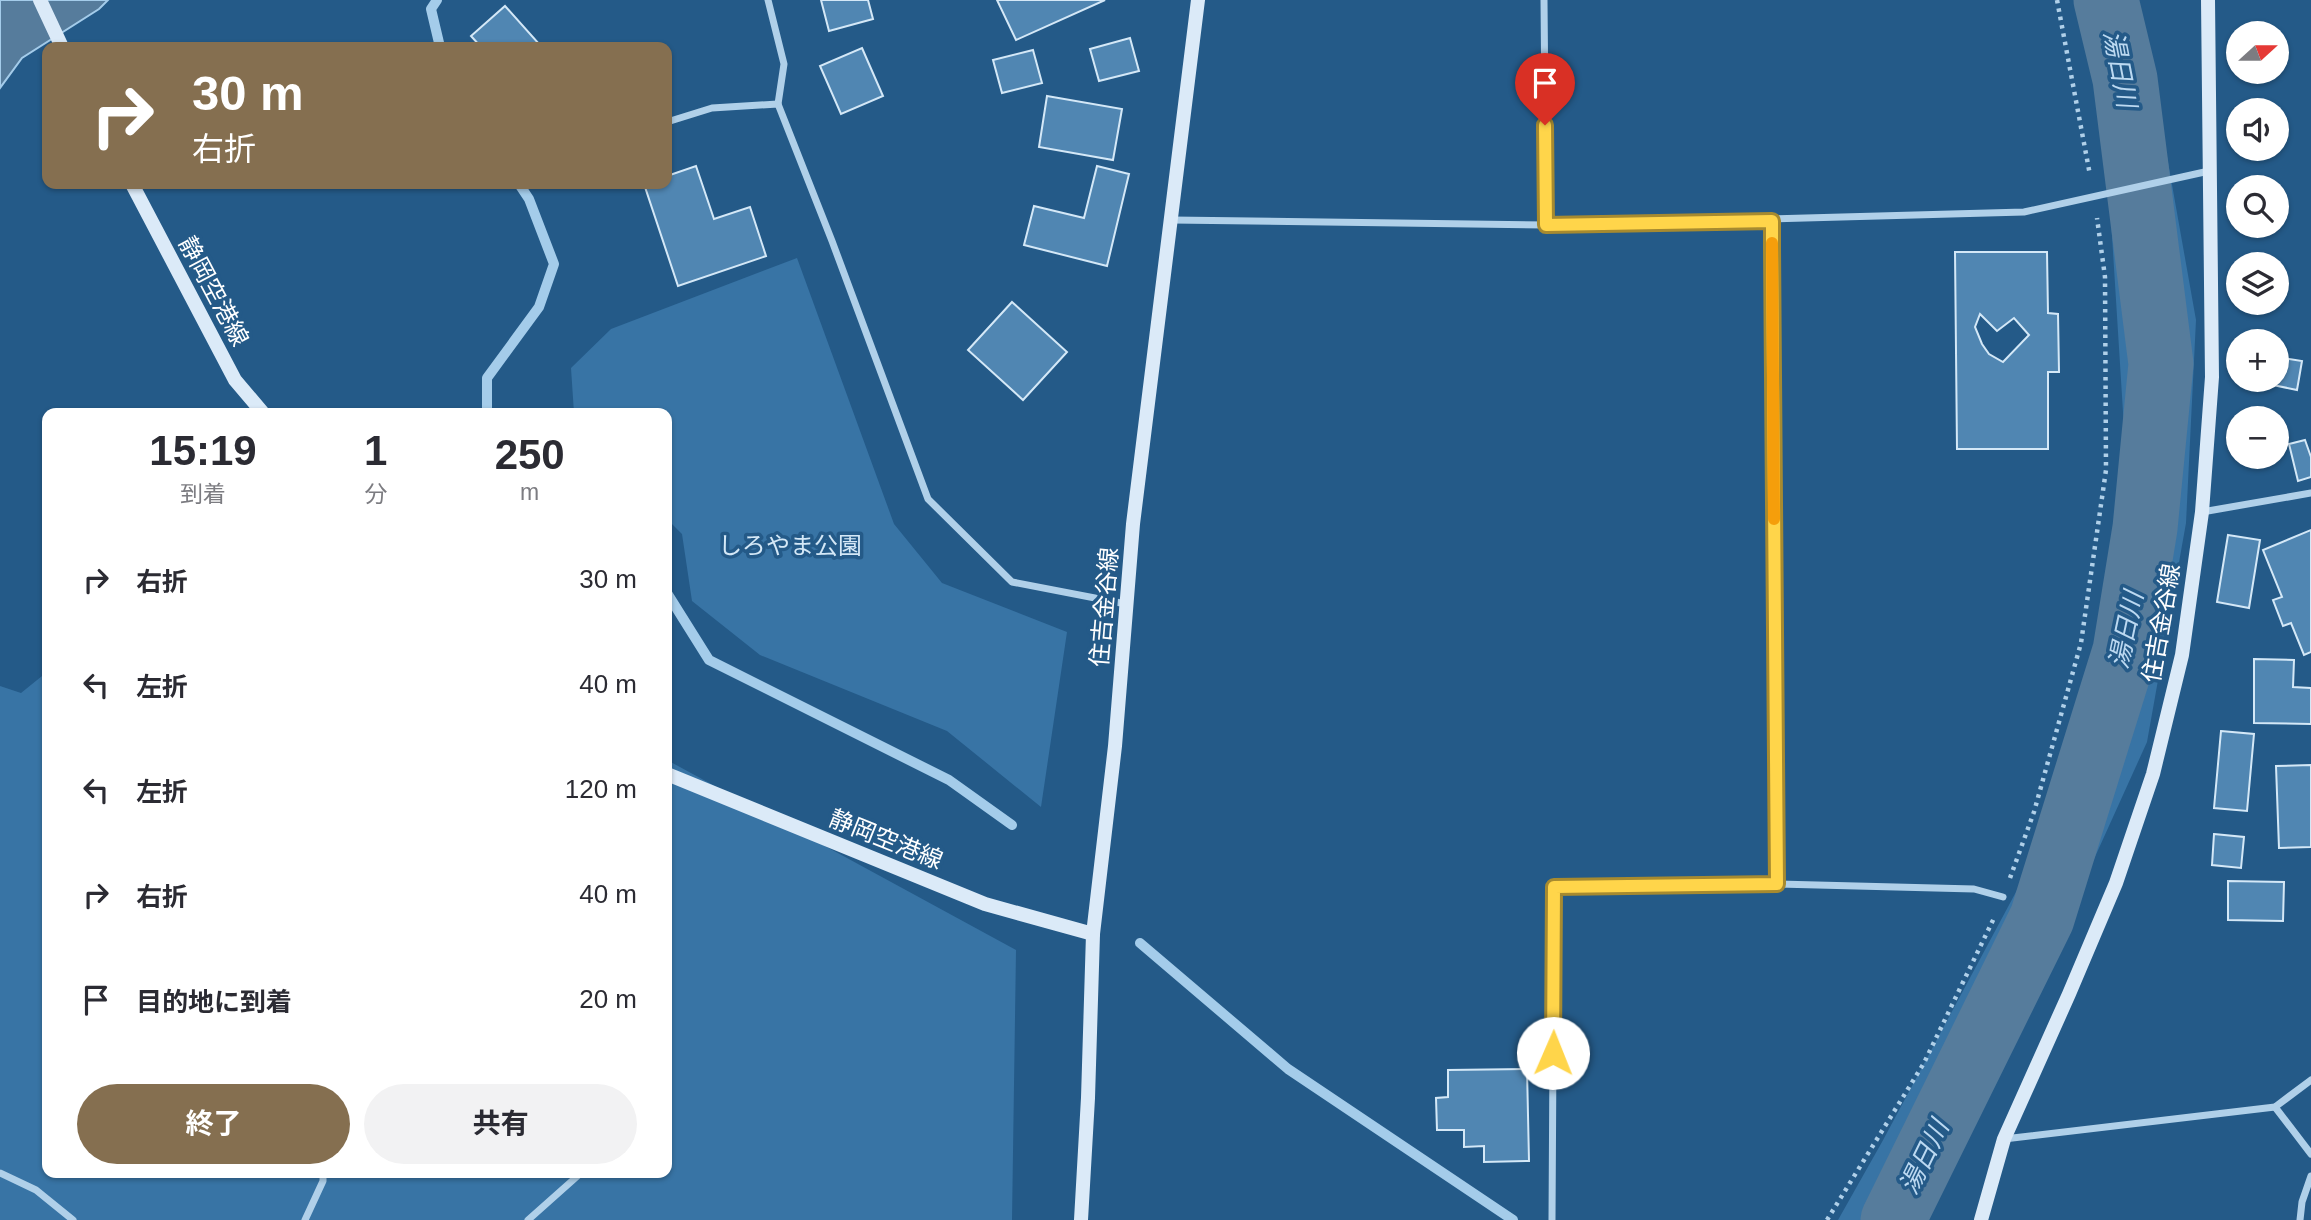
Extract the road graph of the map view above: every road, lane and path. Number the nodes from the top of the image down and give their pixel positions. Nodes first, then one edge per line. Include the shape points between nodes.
1 (40, 0) edge
2 (768, 0) edge
3 (1198, 0) edge
4 (1544, 0) edge
5 (2057, 0) edge
6 (2208, 0) edge
7 (60, 42) edge
8 (778, 104) junction
9 (672, 120) edge
10 (2210, 170) junction
11 (135, 189) edge
12 (2094, 198) junction
13 (1172, 220) junction
14 (1772, 221) junction
15 (1546, 225) junction
16 (259, 408) edge
17 (2311, 493) edge
18 (2202, 512) junction
19 (1127, 604) junction
20 (672, 776) edge
21 (1777, 884) junction
22 (2003, 897) junction
23 (1093, 934) junction
24 (2311, 1080) edge
25 (2275, 1107) junction
26 (2004, 1139) junction
27 (2311, 1153) edge
28 (0, 1173) edge
29 (2311, 1176) edge
30 (323, 1178) edge
31 (575, 1178) edge
32 (73, 1220) edge
33 (305, 1220) edge
34 (528, 1220) edge
35 (1081, 1220) edge
36 (1552, 1220) edge
37 (1827, 1220) edge
38 (1981, 1220) edge
39 (2301, 1220) edge

1 - 7 main road
2 - 8 street via 784,64
3 - 13 main road, 住吉金谷線
4 - 15 street
5 - 12 path
6 - 10 main road, 住吉金谷線
8 - 9 street via 712,108
8 - 19 street via 928,499 1012,582
10 - 12 street
10 - 18 main road, 住吉金谷線 via 2212,377
11 - 16 main road, 静岡空港線 via 235,380
12 - 14 street via 2024,212
12 - 22 path via 2105,277 2106,470 2081,643 2034,812
13 - 15 street
13 - 19 main road, 住吉金谷線
14 - 15 street
14 - 21 street
17 - 18 street
18 - 26 main road, 住吉金谷線 via 2182,655 2153,774 2116,883
19 - 23 main road, 住吉金谷線
20 - 23 main road, 静岡空港線 via 985,904
21 - 22 street via 1974,889
21 - 36 street via 1554,887
22 - 37 path via 1924,1063
23 - 35 main road, 住吉金谷線
24 - 25 street
25 - 26 street
25 - 27 street
26 - 38 main road, 住吉金谷線
28 - 32 street via 36,1189
29 - 39 street
30 - 33 street
31 - 34 street

